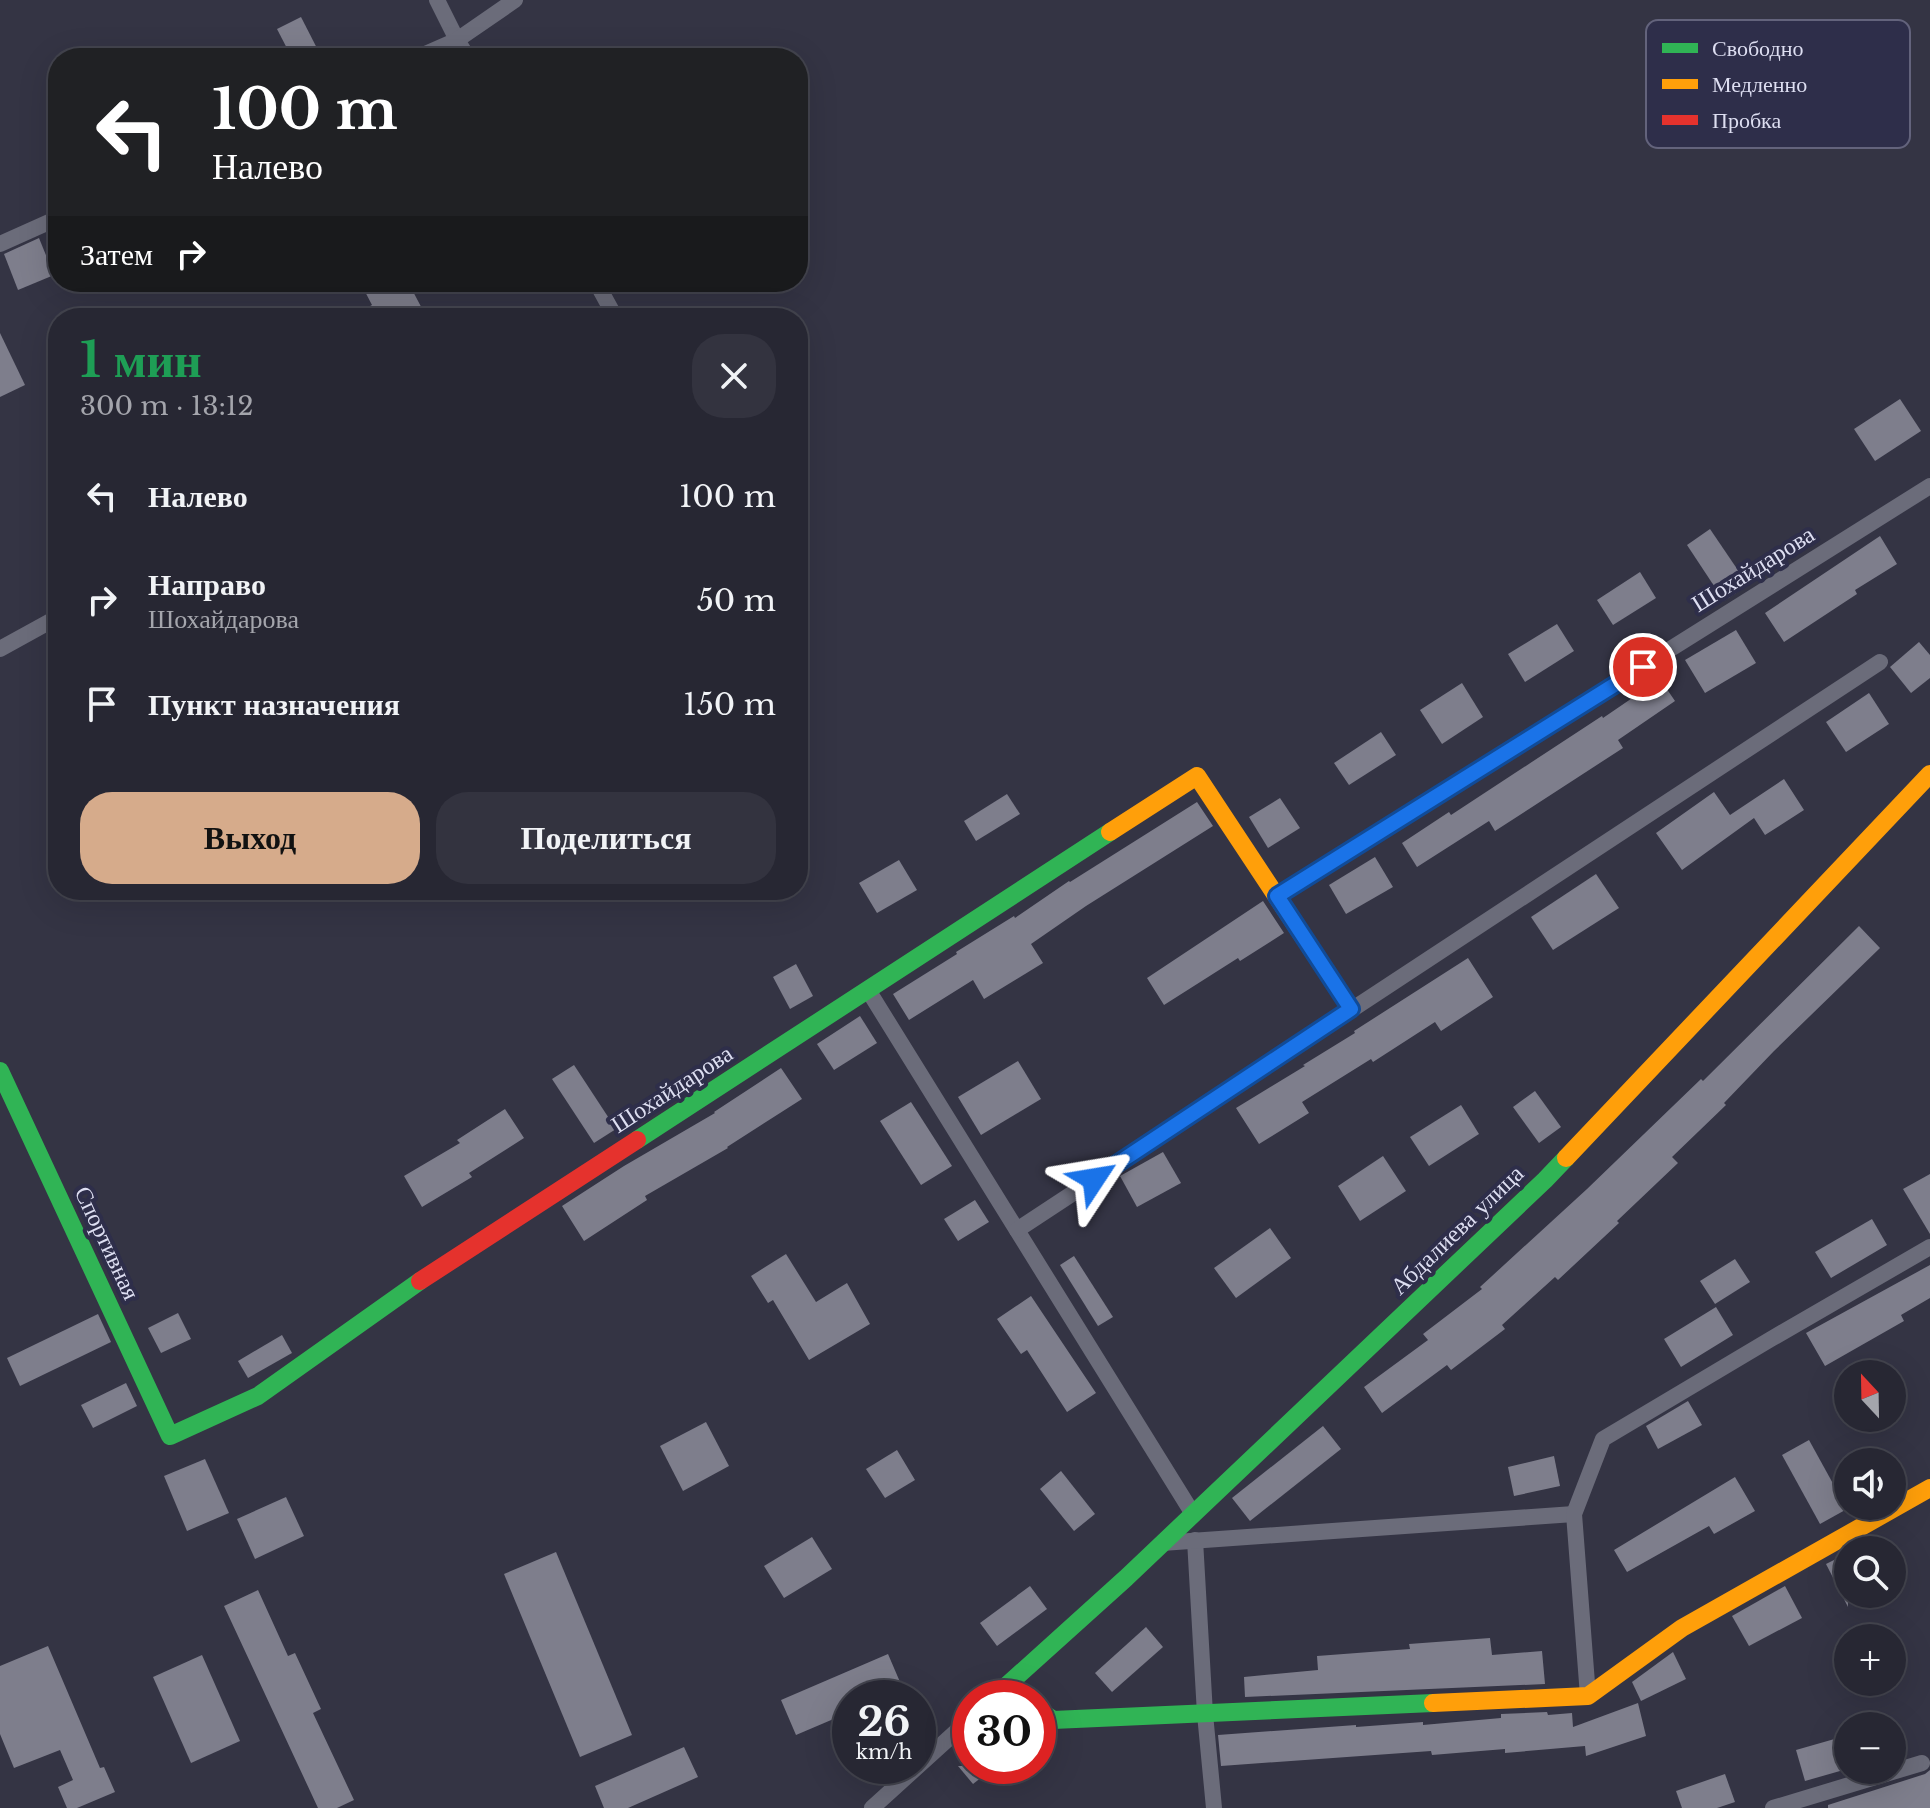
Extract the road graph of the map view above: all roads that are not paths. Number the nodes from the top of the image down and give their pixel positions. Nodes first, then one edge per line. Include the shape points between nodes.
1 (437, 0) edge
2 (515, 0) edge
3 (457, 40) junction
4 (439, 48) edge
5 (462, 48) edge
6 (48, 222) edge
7 (0, 244) edge
8 (1930, 486) edge
9 (48, 623) edge
10 (0, 649) edge
11 (1880, 662) dead end
12 (1930, 774) edge
13 (1277, 896) junction
14 (868, 990) junction
15 (1351, 1009) junction
16 (0, 1071) edge
17 (1017, 1230) junction
18 (1930, 1247) edge
19 (170, 1436) joint
20 (1930, 1488) edge
21 (1193, 1514) junction
22 (1574, 1514) junction
23 (1195, 1540) junction
24 (1162, 1543) junction
25 (1013, 1680) edge
26 (1588, 1696) junction
27 (1205, 1714) junction
28 (1056, 1720) edge
29 (952, 1735) edge
30 (1922, 1763) dead end
31 (872, 1808) edge
32 (1214, 1808) edge
33 (1773, 1808) edge

1 - 3 street
2 - 3 street
3 - 4 street
3 - 5 street
6 - 7 street
8 - 13 street, Шохайдарова
9 - 10 street
11 - 15 street
12 - 21 street, Абдалиева улица via 1545,1180
13 - 14 street, Шохайдарова via 1197,776
13 - 15 street
14 - 17 street
14 - 19 street, Шохайдарова via 426,1277 258,1396
15 - 17 street
16 - 19 street, Спортивная
17 - 21 street
18 - 22 street via 1603,1439
20 - 26 street via 1682,1628
21 - 24 street, Абдалиева улица
22 - 23 street
22 - 26 street
23 - 24 street
23 - 27 street
24 - 25 street, Абдалиева улица
26 - 27 street
27 - 28 street
27 - 32 street
29 - 31 street
30 - 33 street

